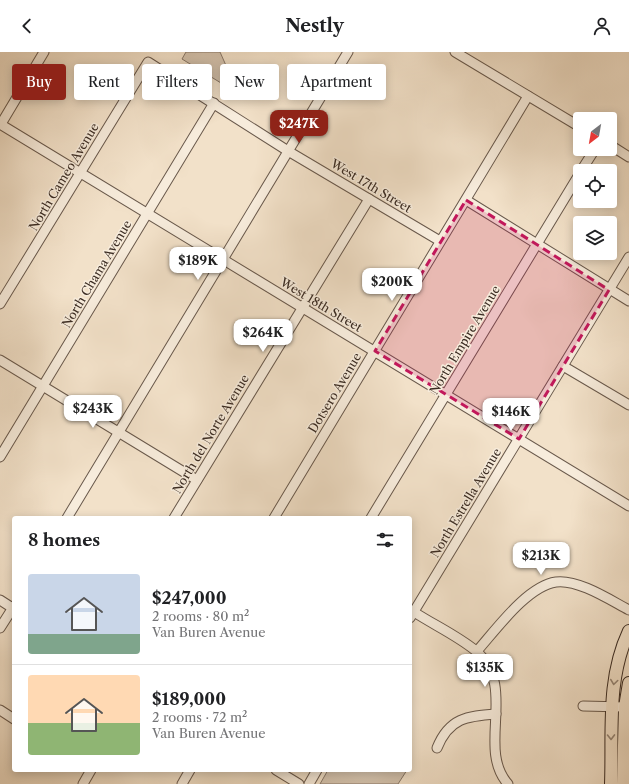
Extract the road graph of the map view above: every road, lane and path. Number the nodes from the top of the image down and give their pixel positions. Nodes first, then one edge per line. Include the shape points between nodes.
1 (44, 52) edge
2 (348, 52) edge
3 (455, 52) edge
4 (148, 62) joint
5 (528, 96) junction
6 (214, 103) junction
7 (573, 123) edge
8 (2, 127) edge
9 (617, 149) edge
10 (288, 150) junction
11 (629, 157) edge
12 (80, 172) junction
13 (573, 185) edge
14 (369, 199) junction
15 (466, 200) junction
16 (147, 213) junction
17 (440, 241) junction
18 (538, 243) junction
19 (629, 257) edge
20 (223, 259) junction
21 (609, 290) junction
22 (629, 301) edge
23 (0, 304) edge
24 (303, 308) junction
25 (375, 351) junction
26 (0, 360) edge
27 (563, 366) junction
28 (43, 386) junction
29 (446, 395) junction
30 (629, 405) edge
31 (118, 432) junction
32 (519, 439) junction
33 (0, 457) edge
34 (197, 480) junction
35 (629, 506) edge
36 (68, 516) edge
37 (175, 516) edge
38 (275, 516) edge
39 (372, 516) edge
40 (0, 600) edge
41 (12, 606) edge
42 (12, 610) edge
43 (629, 610) edge
44 (412, 615) edge
45 (0, 628) edge
46 (629, 631) edge
47 (477, 651) junction
48 (629, 683) edge
49 (583, 706) dead end
50 (611, 707) junction
51 (625, 707) junction
52 (0, 710) edge
53 (496, 714) junction
54 (12, 718) edge
55 (437, 748) dead end
56 (90, 772) edge
57 (189, 772) edge
58 (279, 772) edge
59 (316, 772) edge
60 (83, 784) edge
61 (182, 784) edge
62 (299, 784) edge
63 (309, 784) edge
64 (508, 784) edge
65 (611, 784) edge
66 (624, 784) edge

1 - 8 street
2 - 10 street
3 - 5 street
4 - 6 street, West 17th Street
4 - 12 street, North Cameo Avenue
5 - 7 street
5 - 15 street, Dotsero Avenue
6 - 10 street, West 17th Street
6 - 16 street, North Chama Avenue
8 - 12 street, West 18th Street
9 - 11 street
10 - 14 street, West 17th Street
10 - 20 street
12 - 16 street, West 18th Street
12 - 23 street, North Cameo Avenue
13 - 18 street, North Empire Avenue
14 - 17 street, West 17th Street
14 - 24 street, North del Norte Avenue
15 - 17 street, Dotsero Avenue
15 - 18 street
16 - 20 street, West 18th Street
16 - 28 street, North Chama Avenue
17 - 25 street, Dotsero Avenue
18 - 21 street
18 - 29 street, North Empire Avenue
19 - 21 street, North Estrella Avenue
20 - 24 street, West 18th Street
20 - 31 street
21 - 22 street
21 - 27 street, North Estrella Avenue
24 - 25 street, West 18th Street
24 - 34 street, North del Norte Avenue
25 - 29 street, West 18th Street
25 - 38 street, Dotsero Avenue
26 - 28 street
27 - 30 street
27 - 32 street, North Estrella Avenue
28 - 31 street
28 - 33 street, North Chama Avenue
29 - 32 street, West 18th Street
29 - 39 street, North Empire Avenue
31 - 34 street
31 - 36 street
32 - 35 street, West 18th Street
32 - 44 street, North Estrella Avenue
34 - 37 street, North del Norte Avenue
40 - 41 street
42 - 45 street
43 - 47 street via 571,583 556,582 541,587 526,598
44 - 47 street
46 -> 50 main road via 616,665
47 - 53 street via 493,674 497,693
48 - 51 main road
49 - 50 street
50 - 51 street
50 -> 65 main road
51 - 66 main road
52 - 54 street
53 - 55 street via 474,715 457,722 445,732
53 - 64 street via 497,758 501,774
56 - 60 street
57 - 61 street
58 - 62 street
59 - 63 street

